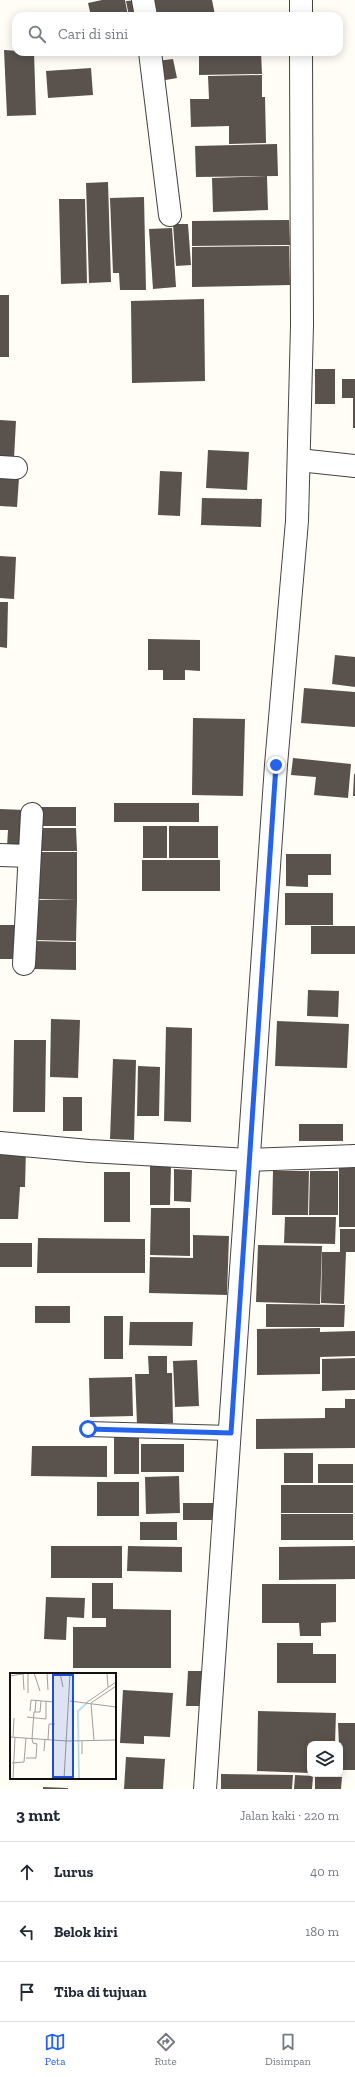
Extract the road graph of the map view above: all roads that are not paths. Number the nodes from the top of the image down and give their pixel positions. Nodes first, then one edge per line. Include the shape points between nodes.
1 (143, 0) edge
2 (301, 0) edge
3 (145, 12) edge
4 (301, 12) edge
5 (150, 56) edge
6 (302, 56) edge
7 (170, 215) dead end
8 (300, 460) junction
9 (355, 466) edge
10 (32, 814) dead end
11 (0, 854) edge
12 (29, 856) junction
13 (24, 964) dead end
14 (0, 1143) edge
15 (355, 1156) edge
16 (249, 1160) junction
17 (88, 1429) dead end
18 (231, 1433) junction
19 (205, 1789) edge

1 - 3 street
2 - 4 street
5 - 7 street
6 - 8 street
8 - 9 street
8 - 16 street
10 - 12 street
11 - 12 street
12 - 13 street
14 - 16 street
15 - 16 street
16 - 18 street
17 - 18 lane
18 - 19 street

